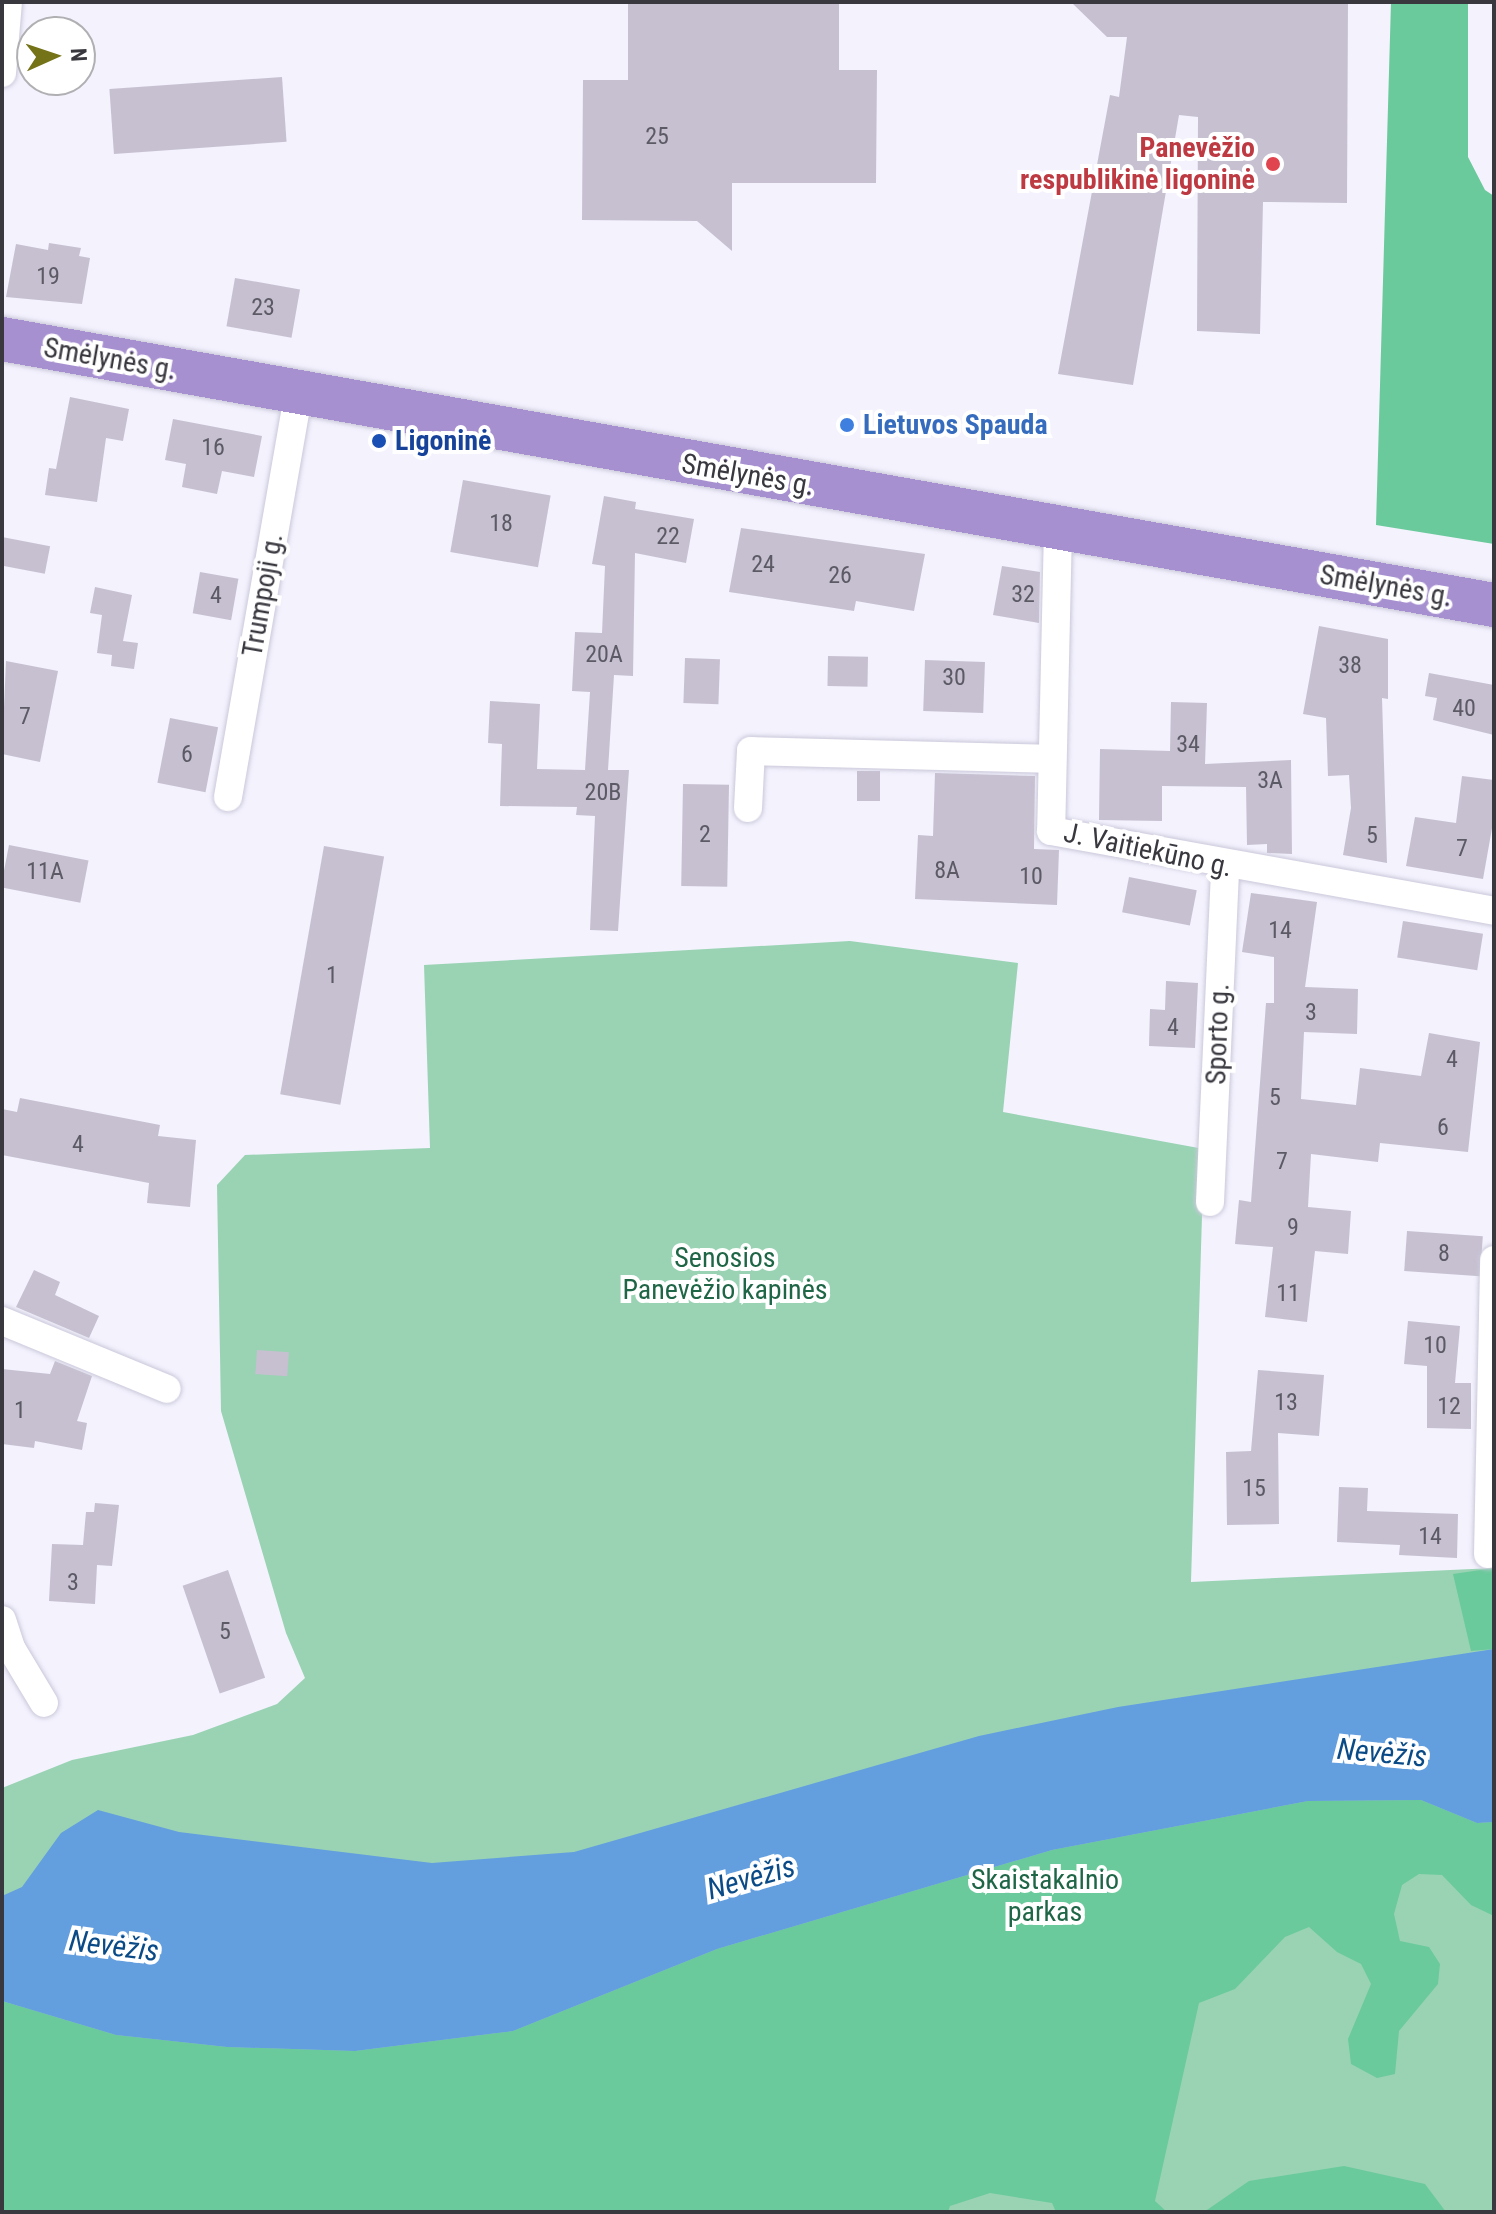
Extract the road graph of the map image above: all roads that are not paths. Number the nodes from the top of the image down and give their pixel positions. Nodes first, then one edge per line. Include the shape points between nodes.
1 (8, 2) edge
2 (2, 73) edge
3 (2, 339) edge
4 (298, 394) junction
5 (1058, 529) junction
6 (1494, 605) edge
7 (1052, 759) junction
8 (228, 797) dead end
9 (748, 808) dead end
10 (1225, 866) junction
11 (1494, 911) edge
12 (1210, 1202) dead end
13 (1494, 1260) edge
14 (2, 1321) edge
15 (167, 1389) dead end
16 (1488, 1554) dead end
17 (2, 1620) edge
18 (44, 1703) dead end

1 - 2 street
3 - 4 highway, Smėlynės g.
4 - 5 highway, Smėlynės g.
4 - 8 street, Trumpoji g.
5 - 6 highway, Smėlynės g.
5 - 7 street, J. Vaitiekūno g.
7 - 9 street via 751,751
7 - 10 street, J. Vaitiekūno g. via 1051,831
10 - 11 street, J. Vaitiekūno g.
10 - 12 street, Sporto g.
13 - 16 street
14 - 15 street
17 - 18 street via 11,1648

